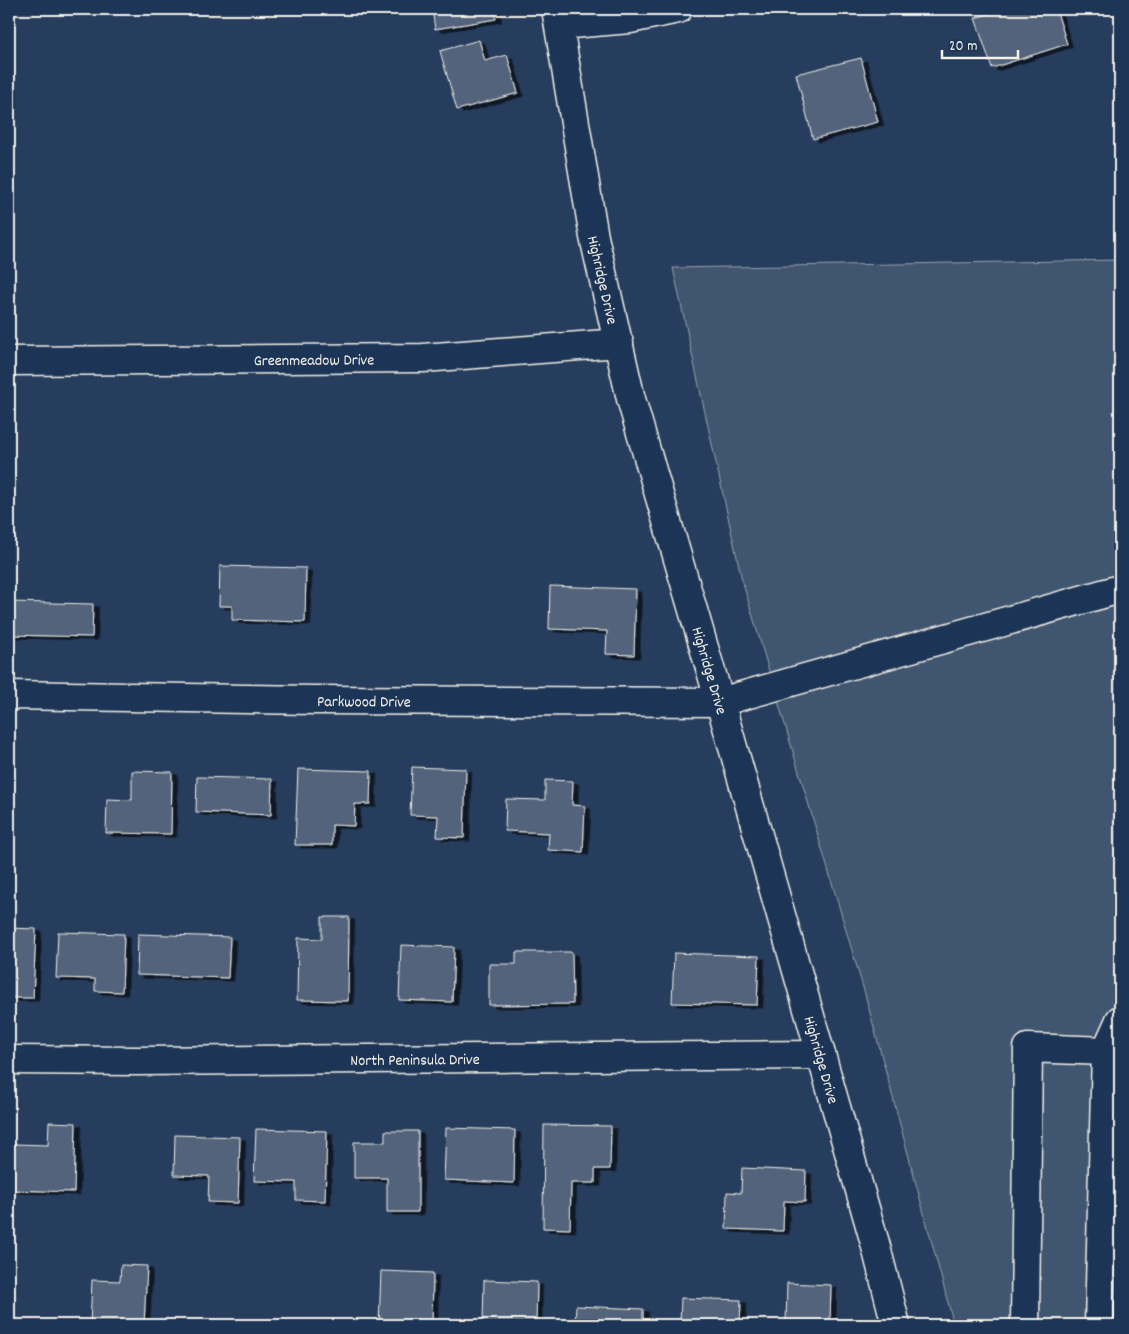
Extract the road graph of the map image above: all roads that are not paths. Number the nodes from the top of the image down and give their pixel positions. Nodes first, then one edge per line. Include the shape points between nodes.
1 (678, 9) edge
2 (557, 17) edge
3 (619, 344) junction
4 (9, 360) edge
5 (1120, 589) edge
6 (9, 695) edge
7 (720, 702) junction
8 (1120, 1020) edge
9 (1106, 1051) junction
10 (821, 1056) junction
11 (9, 1060) edge
12 (896, 1325) edge
13 (1025, 1325) edge
14 (1099, 1325) edge

1 - 2 street via 630,19
2 - 3 street, Highridge Drive via 594,237
3 - 4 street, Greenmeadow Drive via 423,358
3 - 7 street, Highridge Drive via 631,399
5 - 7 street, Parkwood Drive
6 - 7 street, Parkwood Drive
7 - 10 street, Highridge Drive
8 - 9 street
9 - 13 street via 1028,1048
9 - 14 street
10 - 11 street, North Peninsula Drive
10 - 12 street, Highridge Drive

